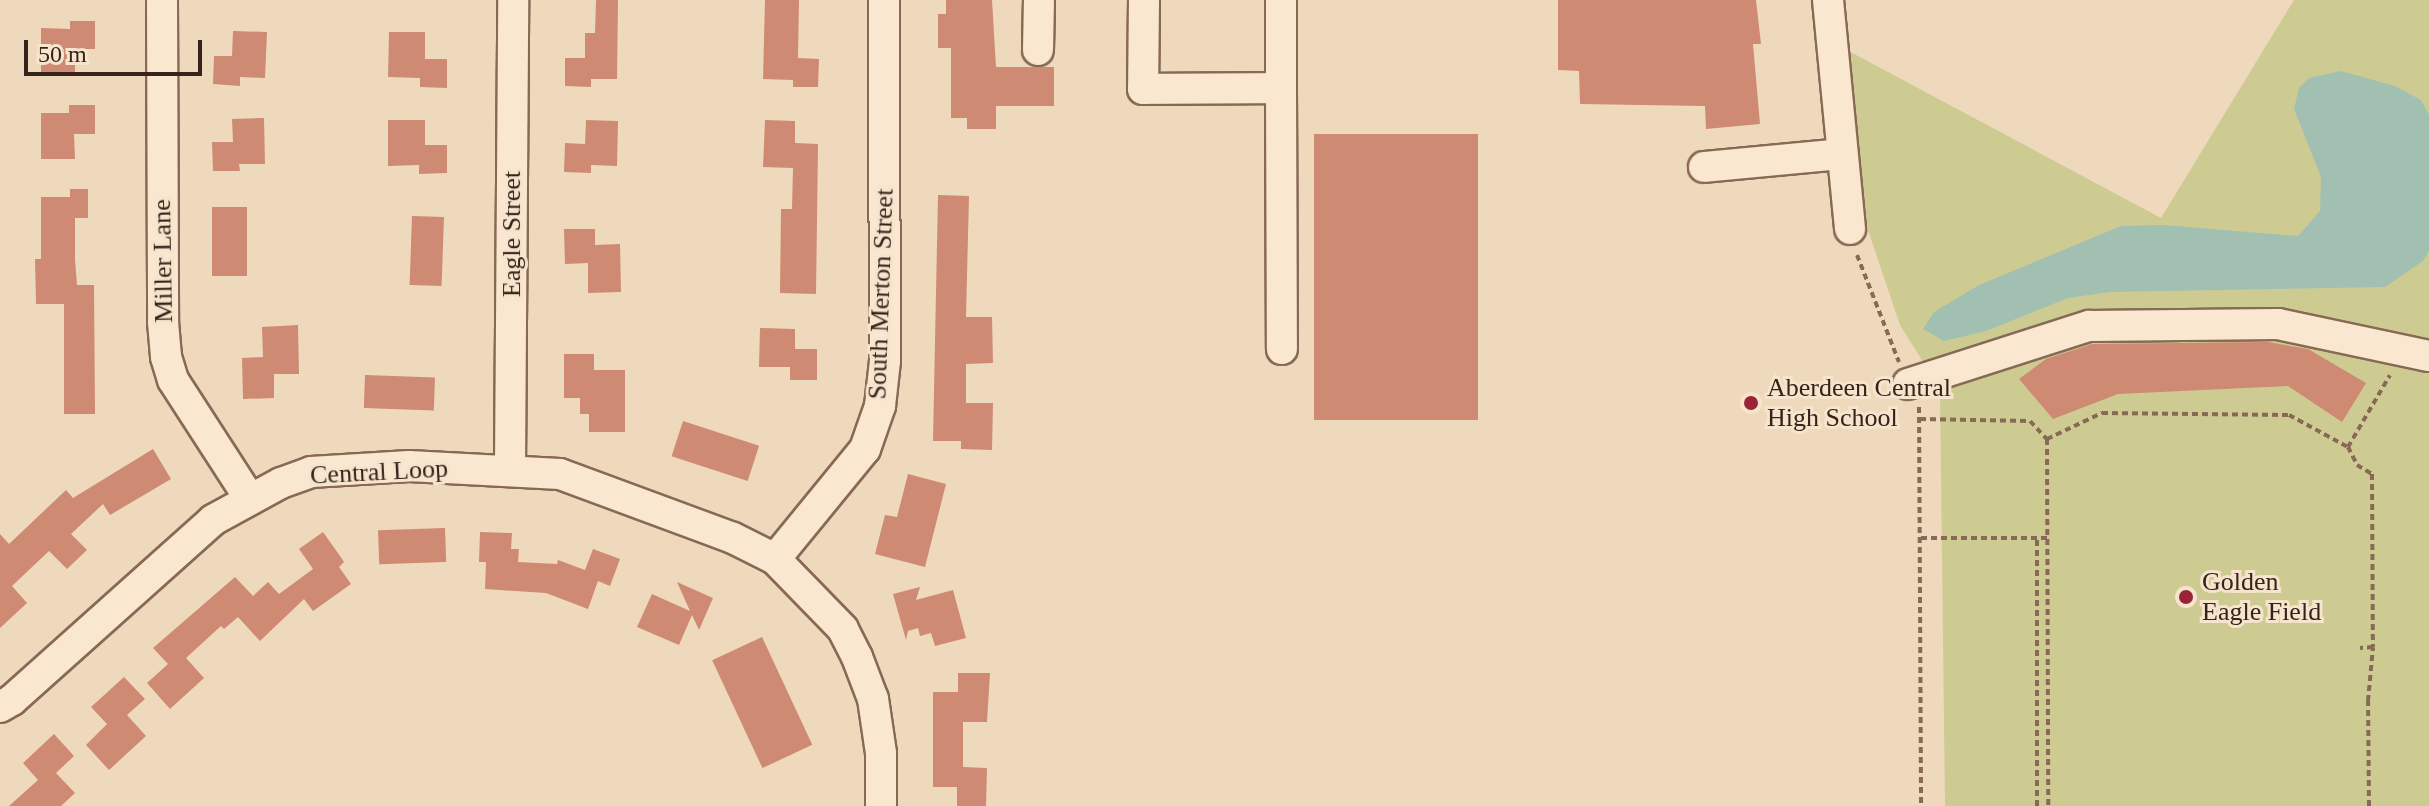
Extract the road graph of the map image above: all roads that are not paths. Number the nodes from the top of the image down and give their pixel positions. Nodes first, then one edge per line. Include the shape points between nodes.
1 (162, 0) edge
2 (513, 0) edge
3 (884, 0) edge
4 (1039, 0) edge
5 (1144, 0) edge
6 (1281, 0) edge
7 (1828, 0) edge
8 (1038, 50) dead end
9 (1281, 88) junction
10 (1841, 154) junction
11 (1704, 167) dead end
12 (1850, 229) road end
13 (1282, 349) dead end
14 (2417, 353) edge
15 (1908, 384) road end
16 (510, 468) junction
17 (250, 499) junction
18 (775, 559) junction
19 (0, 707) edge
20 (881, 806) edge

1 - 17 street, Miller Lane via 166,357 173,380
2 - 16 street, Eagle Street
3 - 18 street, South Merton Street via 885,361 880,406 865,449
4 - 8 street
5 - 9 street via 1143,89
6 - 9 street
7 - 10 street
9 - 13 street
10 - 11 street
10 - 12 street
14 - 15 street via 2278,324 2089,326
16 - 17 street, Central Loop via 409,466 311,472
16 - 18 street, Central Loop via 560,474 623,494
17 - 19 street, Central Loop via 179,548
18 - 20 street via 843,629 857,657 873,699

